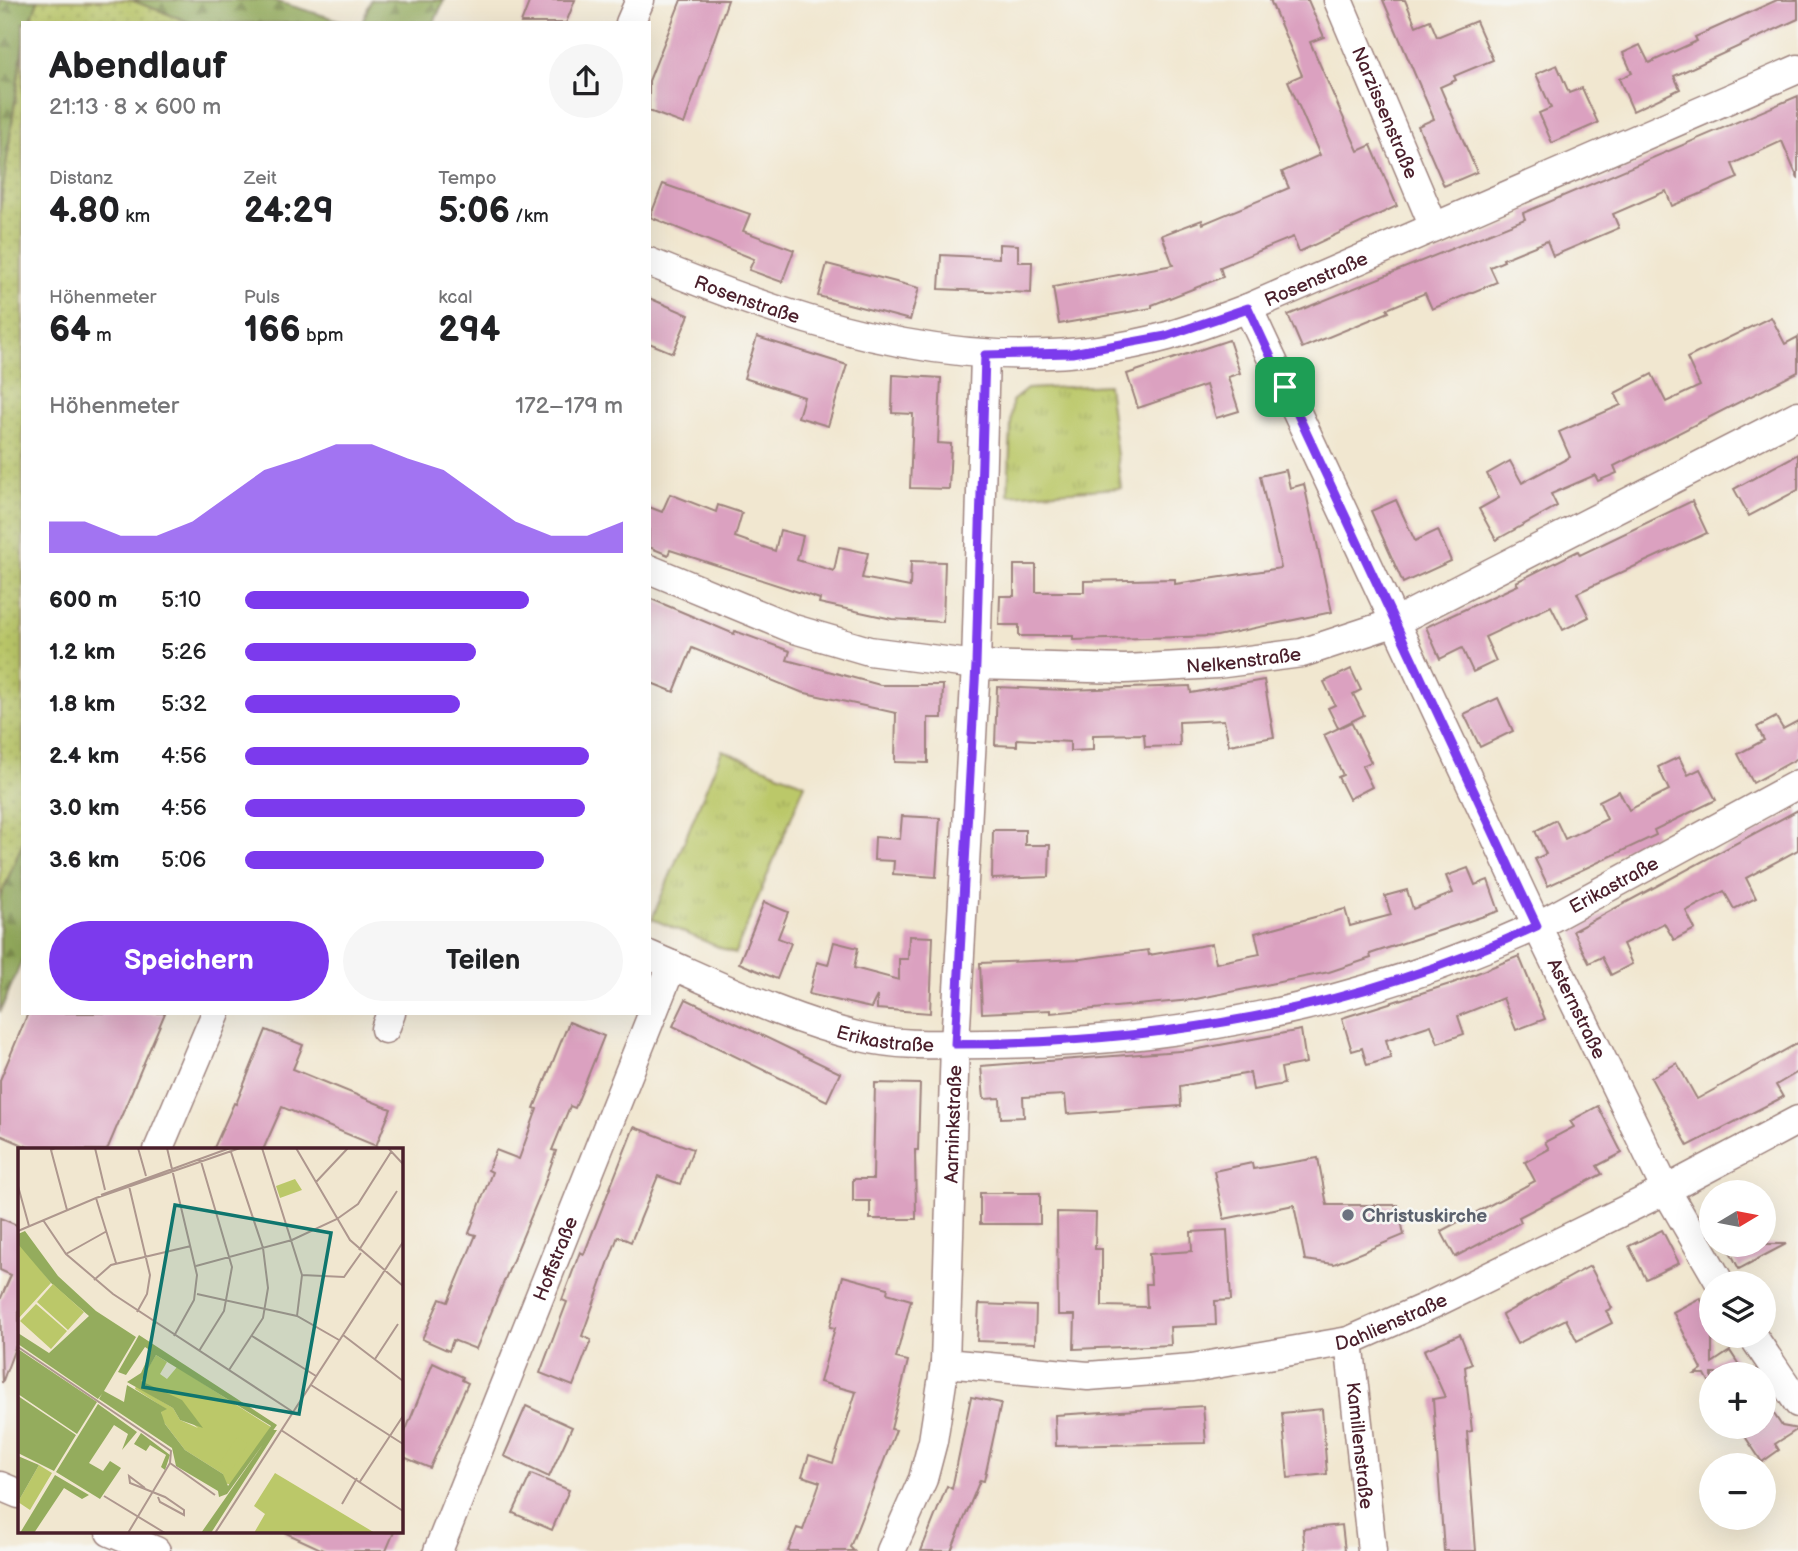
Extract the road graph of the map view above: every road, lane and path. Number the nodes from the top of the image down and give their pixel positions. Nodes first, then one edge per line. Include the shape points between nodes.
1 (639, 0) edge
2 (1338, 0) edge
3 (631, 21) edge
4 (1798, 69) edge
5 (1434, 226) junction
6 (651, 263) edge
7 (1248, 308) junction
8 (985, 355) junction
9 (1798, 415) edge
10 (651, 570) edge
11 (1394, 623) junction
12 (976, 665) junction
13 (1798, 785) edge
14 (1537, 926) junction
15 (660, 960) edge
16 (651, 984) edge
17 (215, 1015) edge
18 (639, 1015) edge
19 (955, 1044) junction
20 (1798, 1120) edge
21 (159, 1148) edge
22 (1666, 1190) junction
23 (1713, 1271) edge
24 (1349, 1341) junction
25 (1761, 1348) edge
26 (945, 1363) junction
27 (1798, 1403) edge
28 (115, 1534) edge
29 (156, 1551) edge
30 (438, 1551) edge
31 (891, 1551) edge
32 (1372, 1551) edge

1 - 3 street
2 - 5 street, Narzissenstraße
4 - 5 street, Rosenstraße
5 - 7 street, Rosenstraße
6 - 8 street, Rosenstraße via 839,331
7 - 8 street, Rosenstraße via 1166,336 1072,353
7 - 11 street, Asternstraße
8 - 12 street, Aarninkstraße
9 - 11 street, Nelkenstraße
10 - 12 street, Nelkenstraße via 869,651
11 - 12 street, Nelkenstraße via 1301,653 1217,664 1125,669
11 - 14 street, Asternstraße
12 - 19 street, Aarninkstraße
13 - 14 street, Erikastraße
14 - 19 street, Erikastraße via 1413,976 1299,1009 1166,1033 1035,1044
14 - 22 street, Asternstraße
15 - 16 street, Hoffstraße
15 - 19 street, Erikastraße via 773,1008 863,1038
17 - 21 street
18 - 30 street, Hoffstraße
19 - 26 street, Aarninkstraße
20 - 22 street, Dahlienstraße
22 - 23 street, Asternstraße
22 - 24 street, Dahlienstraße
24 - 26 street, Dahlienstraße via 1192,1368 1088,1377
24 - 32 street, Kamillenstraße
25 - 27 street
26 - 31 street, Aarninkstraße via 923,1479
28 - 29 street

